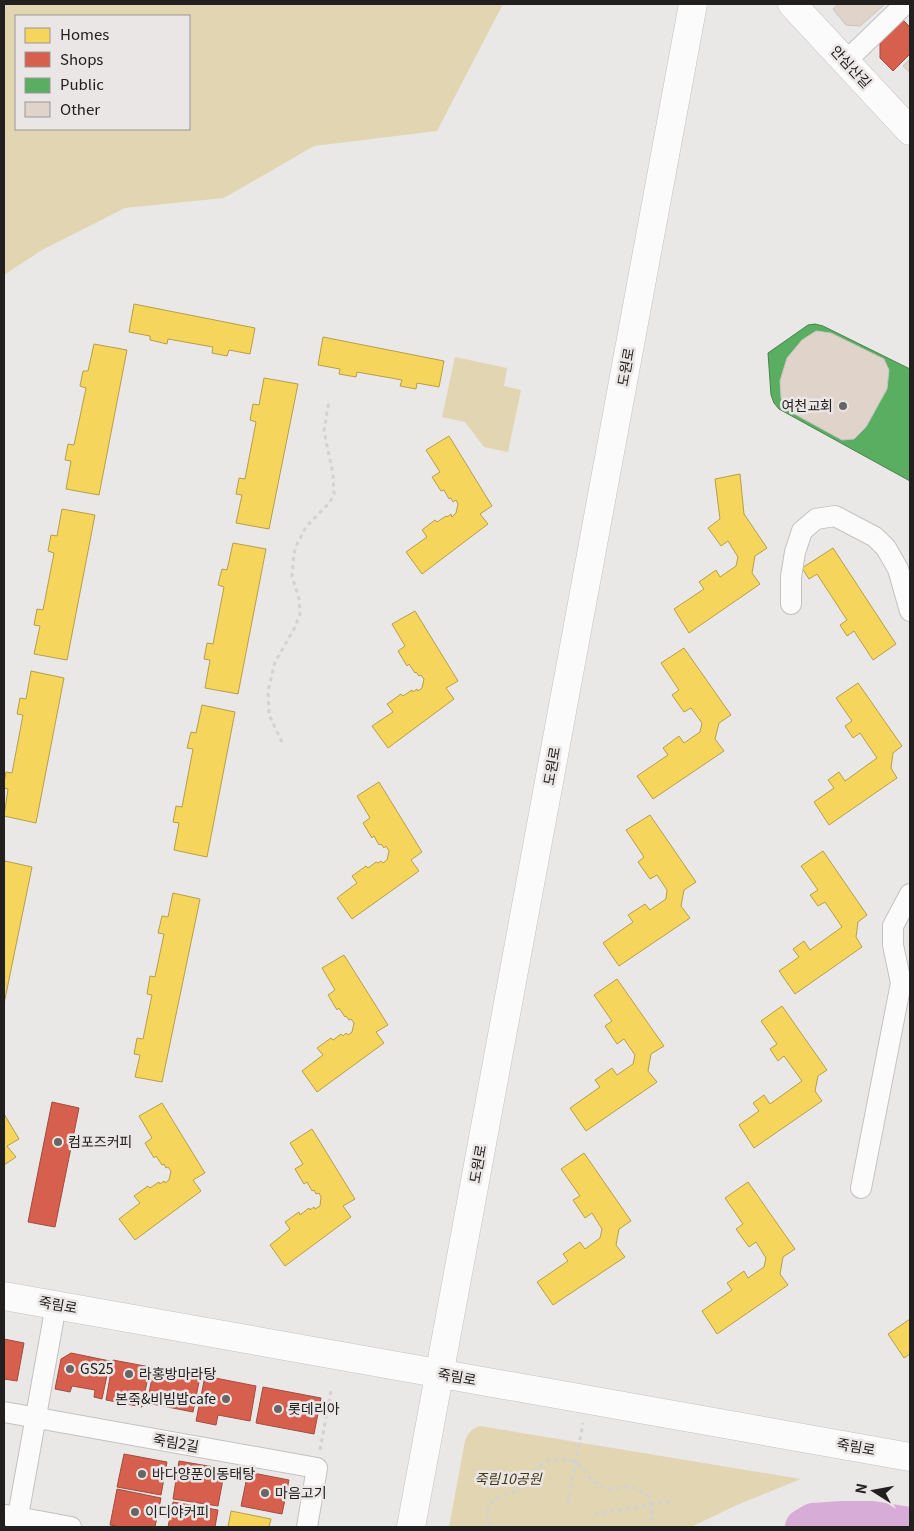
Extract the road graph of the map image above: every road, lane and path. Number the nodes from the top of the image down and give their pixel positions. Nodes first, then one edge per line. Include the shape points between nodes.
1 (693, 4) edge
2 (792, 4) edge
3 (904, 4) edge
4 (845, 62) junction
5 (910, 131) edge
6 (330, 400) dead end
7 (791, 604) dead end
8 (910, 611) edge
9 (282, 742) dead end
10 (910, 894) edge
11 (861, 1188) dead end
12 (4, 1296) edge
13 (56, 1305) junction
14 (439, 1374) junction
15 (331, 1391) dead end
16 (588, 1400) junction
17 (4, 1412) edge
18 (36, 1418) junction
19 (910, 1457) edge
20 (575, 1462) junction
21 (317, 1468) junction
22 (672, 1501) dead end
23 (568, 1503) dead end
24 (651, 1504) junction
25 (595, 1514) dead end
26 (12, 1520) edge
27 (71, 1527) edge
28 (307, 1527) edge
29 (411, 1527) edge
30 (489, 1527) edge
31 (649, 1527) edge

1 - 14 street, 도원로
2 - 4 street, 안심산길
3 - 4 street
4 - 5 street, 안심산길
6 - 9 path via 324,430 334,494 306,527 297,544 292,576 300,614 278,654 270,684 269,715
7 - 8 street via 791,577 802,531 816,520 835,516 875,537 886,548 898,568
10 - 11 street via 892,926 901,983
12 - 13 street, 죽림로
13 - 14 street, 죽림로
13 - 18 street
14 - 16 street, 죽림로
14 - 29 street, 도원로
15 - 21 path
16 - 19 street, 죽림로
16 - 20 path
17 - 18 street, 죽림2길
18 - 21 street, 죽림2길
18 - 26 street
20 - 23 path
20 - 24 path via 584,1468 595,1484 608,1489 632,1488 647,1495
20 - 30 path via 563,1459 546,1461 514,1492 497,1497 487,1516
21 - 28 street
22 - 24 path
24 - 25 path
24 - 31 path
26 - 27 street

